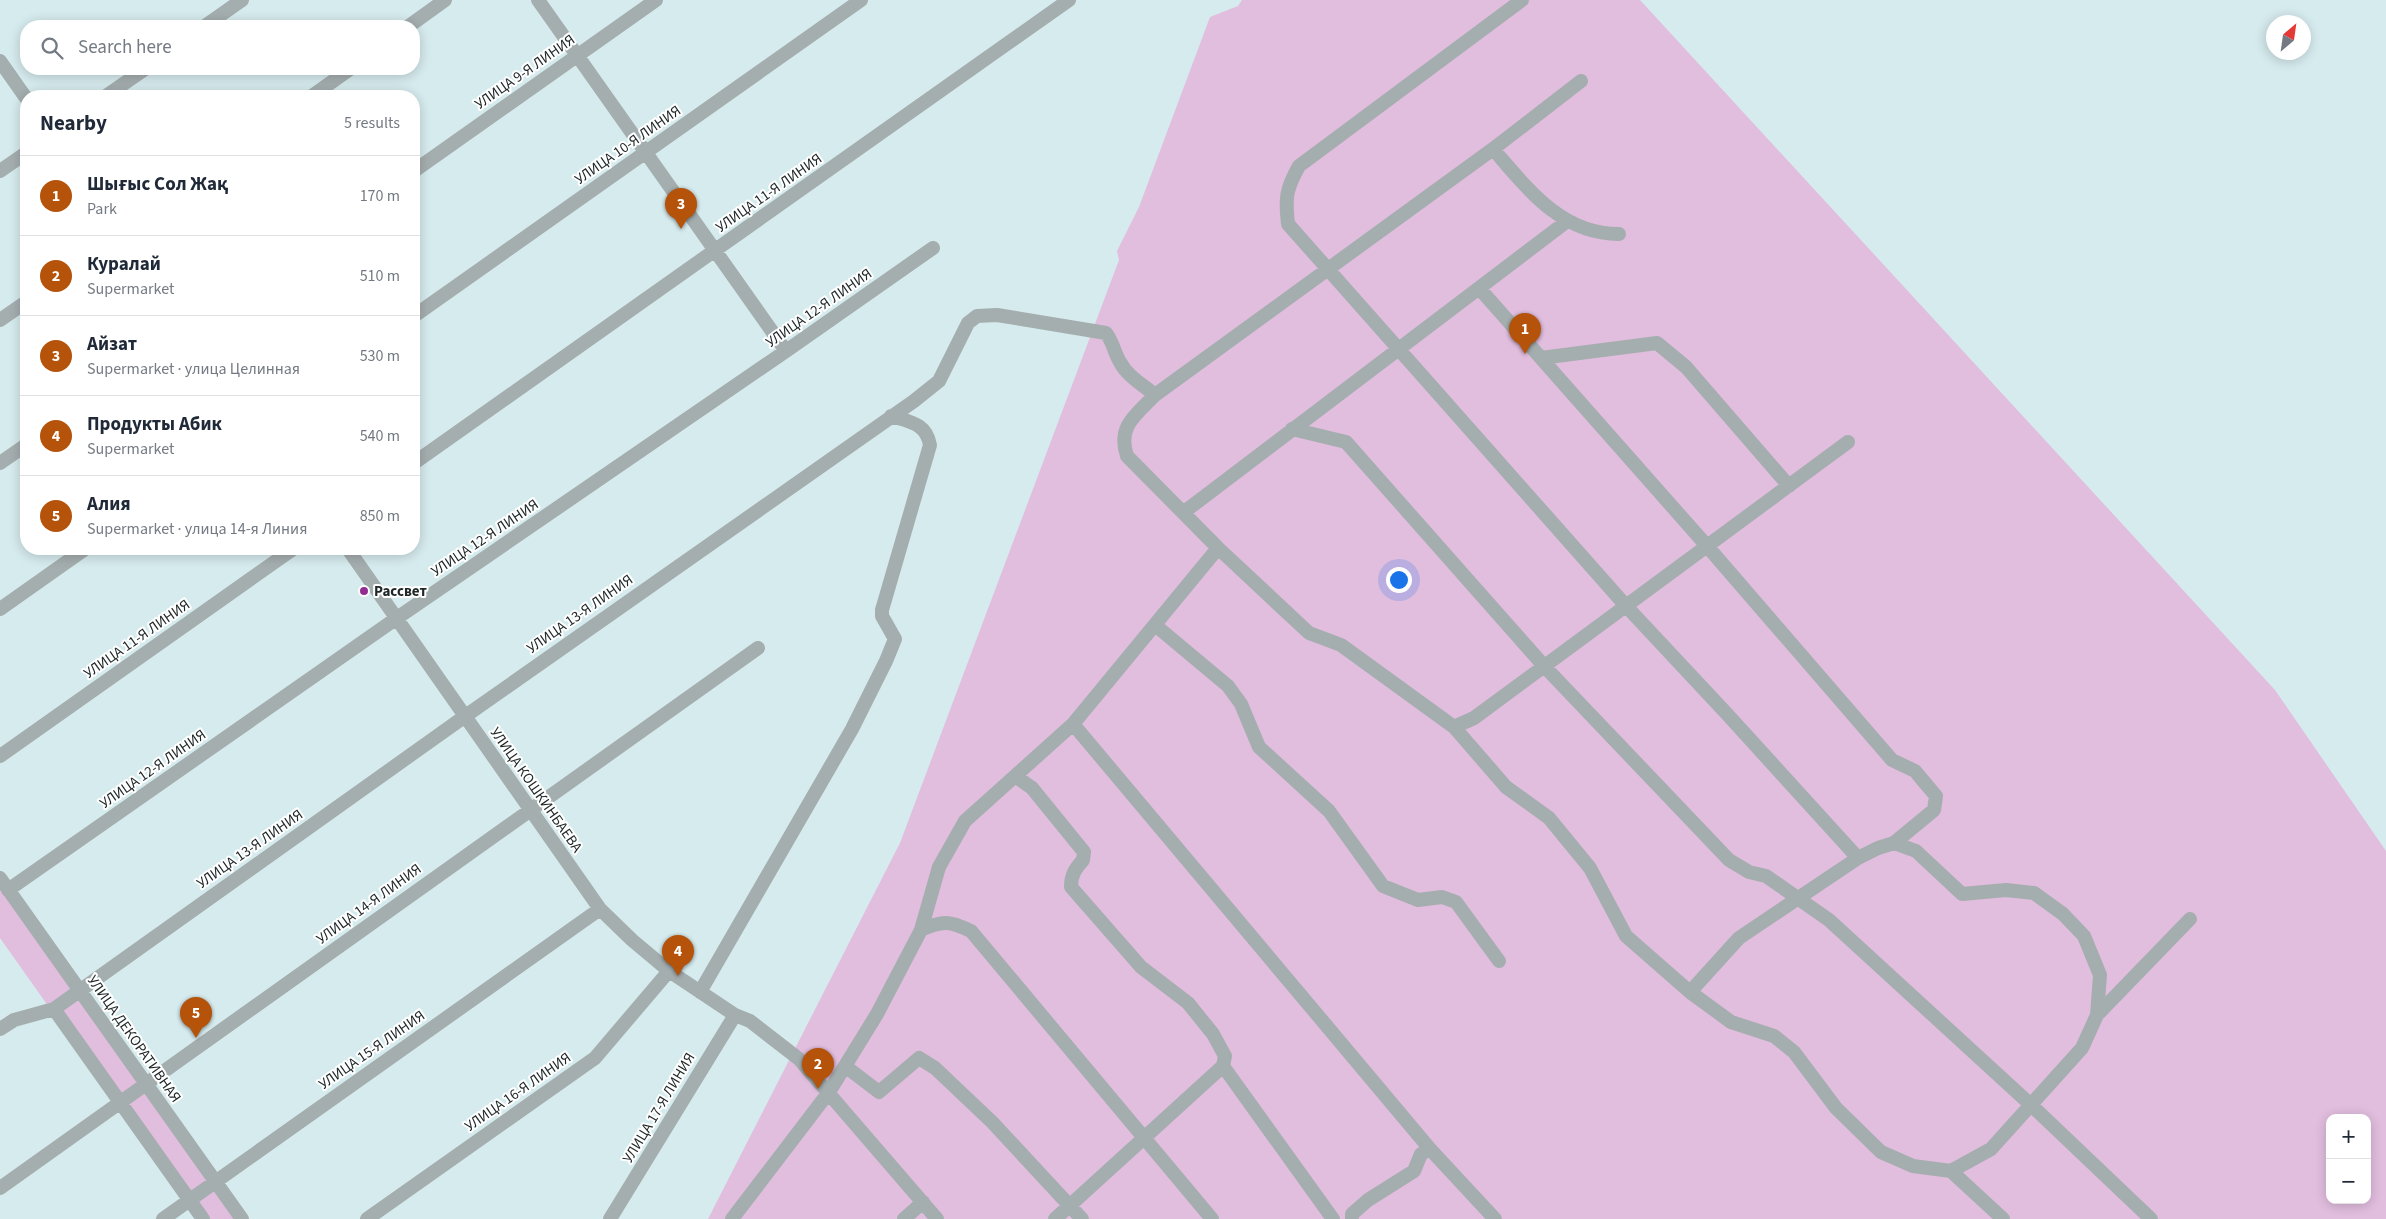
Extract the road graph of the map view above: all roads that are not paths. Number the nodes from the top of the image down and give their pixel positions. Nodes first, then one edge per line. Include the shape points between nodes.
1 (242, 0) edge
2 (445, 0) edge
3 (538, 0) edge
4 (656, 0) edge
5 (861, 0) edge
6 (1069, 0) edge
7 (1522, 0) edge
8 (214, 20) edge
9 (417, 20) edge
10 (576, 56) junction
11 (0, 61) edge
12 (136, 75) edge
13 (342, 75) edge
14 (1581, 81) dead end
15 (20, 90) edge
16 (115, 90) edge
17 (320, 90) edge
18 (1493, 149) junction
19 (646, 152) junction
20 (20, 157) edge
21 (420, 167) edge
22 (0, 171) edge
23 (1566, 222) junction
24 (1619, 234) dead end
25 (933, 248) dead end
26 (716, 250) junction
27 (1328, 269) junction
28 (1479, 288) junction
29 (20, 306) edge
30 (420, 312) edge
31 (0, 320) edge
32 (1398, 349) junction
33 (786, 351) junction
34 (1541, 358) junction
35 (1156, 394) junction
36 (892, 416) junction
37 (1292, 429) junction
38 (1848, 442) dead end
39 (20, 448) edge
40 (420, 459) edge
41 (0, 463) edge
42 (1789, 486) junction
43 (1184, 512) junction
44 (1707, 546) junction
45 (1218, 548) junction
46 (76, 555) edge
47 (285, 555) edge
48 (352, 555) edge
49 (1626, 606) junction
50 (0, 609) edge
51 (398, 618) junction
52 (1154, 624) junction
53 (758, 648) dead end
54 (1544, 666) junction
55 (464, 716) junction
56 (1073, 724) junction
57 (1454, 728) junction
58 (0, 756) edge
59 (1015, 776) junction
60 (530, 809) junction
61 (1894, 843) junction
62 (1858, 858) junction
63 (0, 878) edge
64 (8, 890) junction
65 (1798, 898) junction
66 (600, 909) junction
67 (2190, 919) dead end
68 (921, 930) junction
69 (1499, 961) dead end
70 (669, 971) junction
71 (80, 990) junction
72 (700, 992) junction
73 (1690, 992) junction
74 (54, 1009) junction
75 (735, 1015) junction
76 (2097, 1015) junction
77 (0, 1028) edge
78 (845, 1066) junction
79 (1223, 1066) junction
80 (146, 1083) junction
81 (829, 1092) junction
82 (120, 1102) junction
83 (2030, 1104) junction
84 (1144, 1138) junction
85 (1430, 1149) junction
86 (1951, 1170) junction
87 (216, 1181) junction
88 (0, 1188) edge
89 (190, 1200) junction
90 (923, 1202) junction
91 (1070, 1205) junction
92 (164, 1219) edge
93 (203, 1219) edge
94 (242, 1219) edge
95 (367, 1219) edge
96 (610, 1219) edge
97 (732, 1219) edge
98 (904, 1219) edge
99 (937, 1219) edge
100 (1055, 1219) edge
101 (1082, 1219) edge
102 (1212, 1219) edge
103 (1333, 1219) edge
104 (1352, 1219) edge
105 (1496, 1219) edge
106 (2003, 1219) edge
107 (2152, 1219) edge

1 - 8 street
2 - 9 street
3 - 10 street
4 - 10 street, УЛИЦА 9-Я ЛИНИЯ
5 - 19 street, УЛИЦА 10-Я ЛИНИЯ
6 - 26 street, УЛИЦА 11-Я ЛИНИЯ
7 - 27 street via 1299,166 1288,185 1285,200 1288,224
10 - 19 street
10 - 21 street, УЛИЦА 9-Я ЛИНИЯ
11 - 15 street
12 - 16 street
13 - 17 street
14 - 18 street
18 - 23 street via 1533,195
18 - 27 street
19 - 26 street
19 - 30 street, УЛИЦА 10-Я ЛИНИЯ
20 - 22 street
23 - 24 street via 1600,234
23 - 28 street
25 - 33 street, УЛИЦА 12-Я ЛИНИЯ
26 - 33 street
26 - 40 street, УЛИЦА 11-Я ЛИНИЯ
27 - 32 street
27 - 35 street
28 - 32 street
28 - 34 street
29 - 31 street
32 - 37 street
32 - 49 street
33 - 51 street, УЛИЦА 12-Я ЛИНИЯ
34 - 42 street via 1657,343 1686,367
34 - 44 street
35 - 36 street, УЛИЦА 13-Я ЛИНИЯ via 1132,378 1120,363 1106,333 996,315 977,316 968,322 939,380
35 - 43 street via 1129,422 1123,443 1128,456
36 - 55 street, УЛИЦА 13-Я ЛИНИЯ
36 - 72 street via 924,428 930,444 882,610 894,639 852,729
37 - 43 street
37 - 54 street via 1346,442
38 - 42 street
39 - 41 street
42 - 44 street
43 - 45 street
44 - 49 street
44 - 61 street via 1892,760 1914,771 1936,796 1934,810
45 - 52 street
45 - 57 street via 1310,633 1340,645
46 - 50 street
47 - 58 street, УЛИЦА 11-Я ЛИНИЯ
48 - 51 street, УЛИЦА КОШКИНБАЕВА
49 - 54 street
49 - 62 street
51 - 55 street, УЛИЦА КОШКИНБАЕВА
51 - 64 street, УЛИЦА 12-Я ЛИНИЯ
52 - 56 street
52 - 69 street via 1228,686 1240,704 1259,747 1329,811 1383,886 1418,900 1442,897 1456,902
53 - 60 street, УЛИЦА 14-Я ЛИНИЯ
54 - 57 street via 1474,718
54 - 65 street via 1729,860 1749,872 1766,876
55 - 60 street, УЛИЦА КОШКИНБАЕВА
55 - 71 street, УЛИЦА 13-Я ЛИНИЯ
56 - 59 street
56 - 85 street
57 - 73 street via 1506,787 1549,818 1590,868 1626,936
59 - 68 street via 965,821 939,867
59 - 79 street via 1032,788 1084,852 1070,887 1141,967 1188,1003 1213,1034 1225,1056
60 - 66 street, УЛИЦА КОШКИНБАЕВА
60 - 80 street, УЛИЦА 14-Я ЛИНИЯ
61 - 62 street
61 - 76 street via 1916,851 1962,894 2006,890 2034,893 2063,914 2084,936 2100,976
62 - 65 street
63 - 64 street, УЛИЦА ДЕКОРАТИВНАЯ
64 - 71 street, УЛИЦА ДЕКОРАТИВНАЯ
65 - 73 street via 1739,938
65 - 83 street via 1829,920
66 - 70 street, УЛИЦА КОШКИНБАЕВА
66 - 87 street, УЛИЦА 15-Я ЛИНИЯ
67 - 76 street
68 - 78 street via 877,1014
68 - 84 street via 937,923 953,923 971,931
70 - 72 street, УЛИЦА КОШКИНБАЕВА
70 - 95 street, УЛИЦА 16-Я ЛИНИЯ via 595,1058
71 - 74 street, УЛИЦА 13-Я ЛИНИЯ
71 - 80 street, УЛИЦА ДЕКОРАТИВНАЯ
72 - 75 street, УЛИЦА КОШКИНБАЕВА
73 - 86 street via 1731,1022 1774,1036 1794,1052 1836,1108 1881,1152 1913,1166
74 - 77 street, УЛИЦА 13-Я ЛИНИЯ via 14,1020
74 - 82 street
75 - 81 street, УЛИЦА КОШКИНБАЕВА via 750,1021 799,1059
75 - 96 street, УЛИЦА 17-Я ЛИНИЯ
76 - 83 street via 2082,1048
78 - 81 street
78 - 91 street via 879,1092 919,1058 935,1068 992,1122
79 - 84 street
79 - 103 street
80 - 82 street, УЛИЦА 14-Я ЛИНИЯ
80 - 87 street, УЛИЦА ДЕКОРАТИВНАЯ
81 - 90 street, УЛИЦА КОШКИНБАЕВА
81 - 97 street
82 - 88 street, УЛИЦА 14-Я ЛИНИЯ
82 - 89 street
83 - 86 street via 1991,1149
83 - 107 street
84 - 91 street
84 - 102 street
85 - 104 street via 1421,1154 1414,1171 1368,1200 1352,1214
85 - 105 street
86 - 106 street
87 - 89 street, УЛИЦА 15-Я ЛИНИЯ
87 - 94 street, УЛИЦА ДЕКОРАТИВНАЯ
89 - 92 street, УЛИЦА 15-Я ЛИНИЯ
89 - 93 street
90 - 98 street
90 - 99 street, УЛИЦА КОШКИНБАЕВА
91 - 100 street
91 - 101 street

